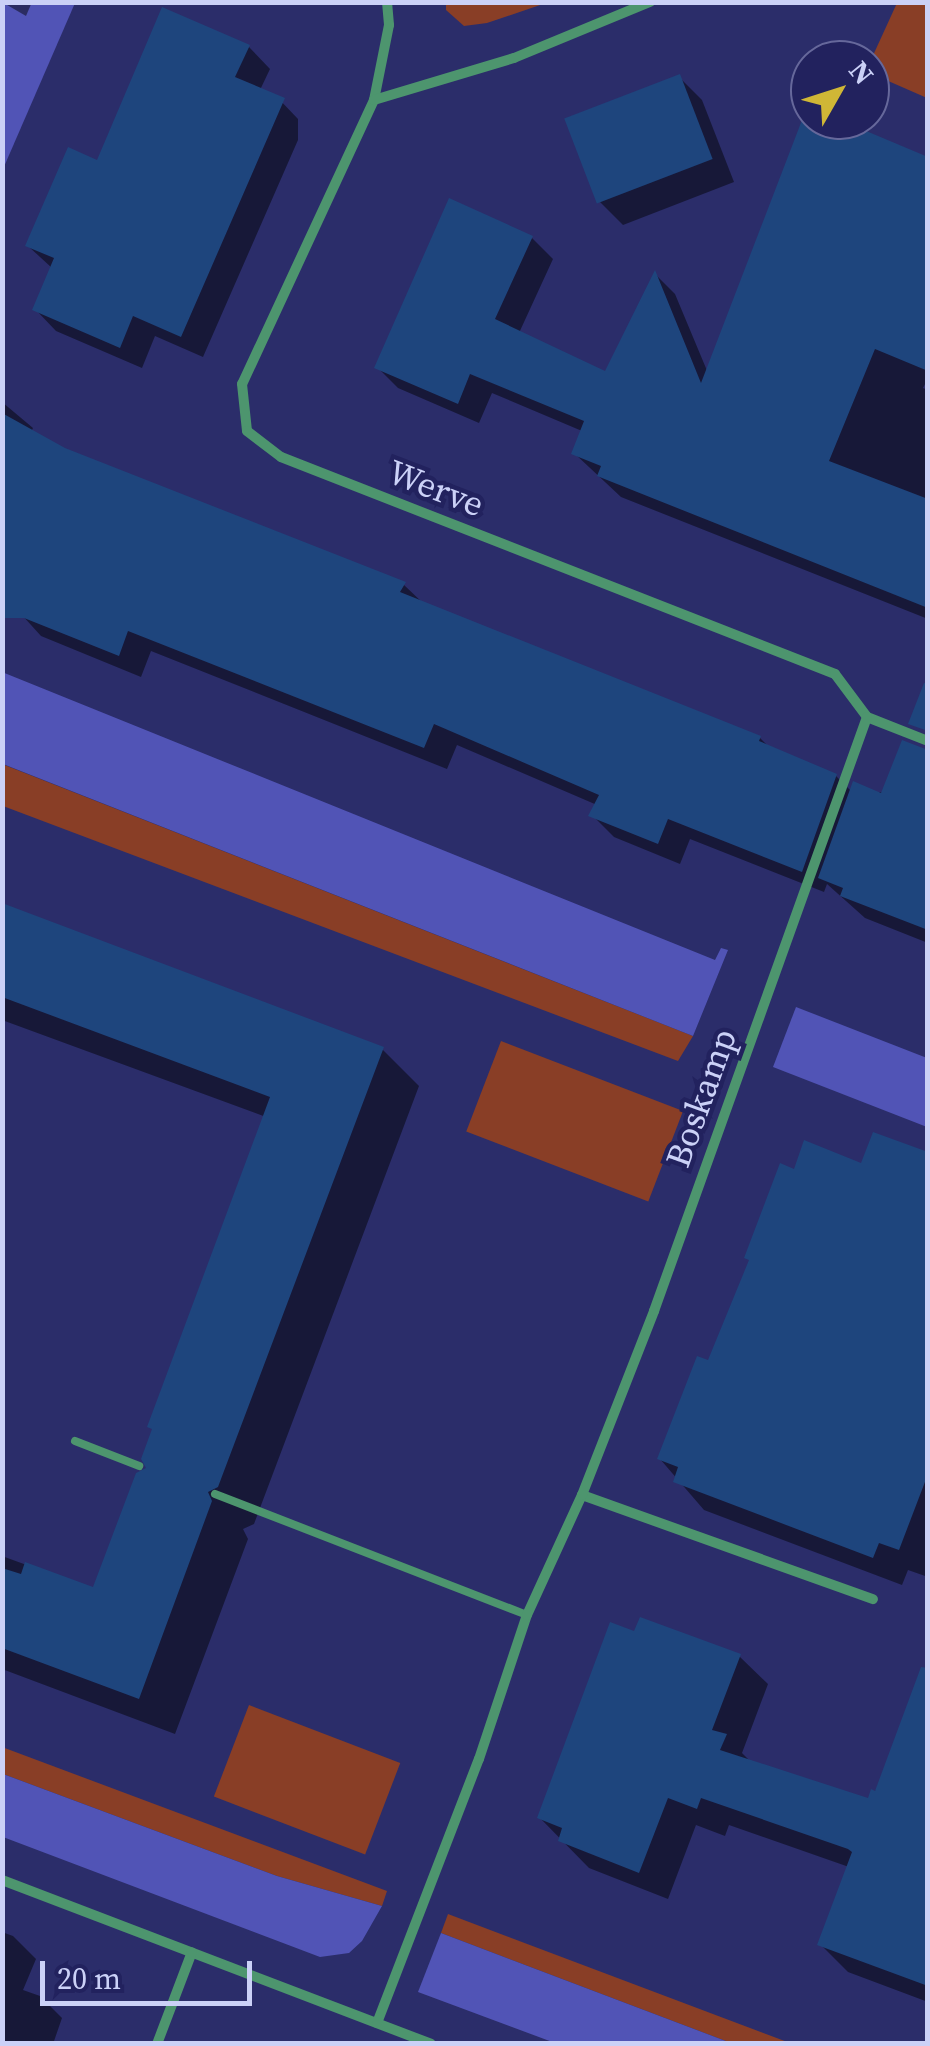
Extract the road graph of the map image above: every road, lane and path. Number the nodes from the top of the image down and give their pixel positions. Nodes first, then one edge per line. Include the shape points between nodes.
1 (387, 2) edge
2 (650, 2) edge
3 (374, 100) junction
4 (867, 717) junction
5 (928, 742) edge
6 (75, 1441) dead end
7 (138, 1466) dead end
8 (215, 1494) dead end
9 (582, 1495) junction
10 (873, 1599) dead end
11 (527, 1615) junction
12 (2, 1880) edge
13 (192, 1952) junction
14 (376, 2023) junction
15 (157, 2044) edge
16 (431, 2044) edge

1 - 3 street, Werve via 389,25
2 - 3 street via 514,58
3 - 4 street, Werve via 242,384 247,431 281,457 835,674
4 - 5 street
4 - 9 street, Boskamp
6 - 7 lane
8 - 11 lane
9 - 10 street
9 - 11 street, Boskamp
11 - 14 street, Boskamp
12 - 13 street
13 - 14 street
13 - 15 street
14 - 16 street

